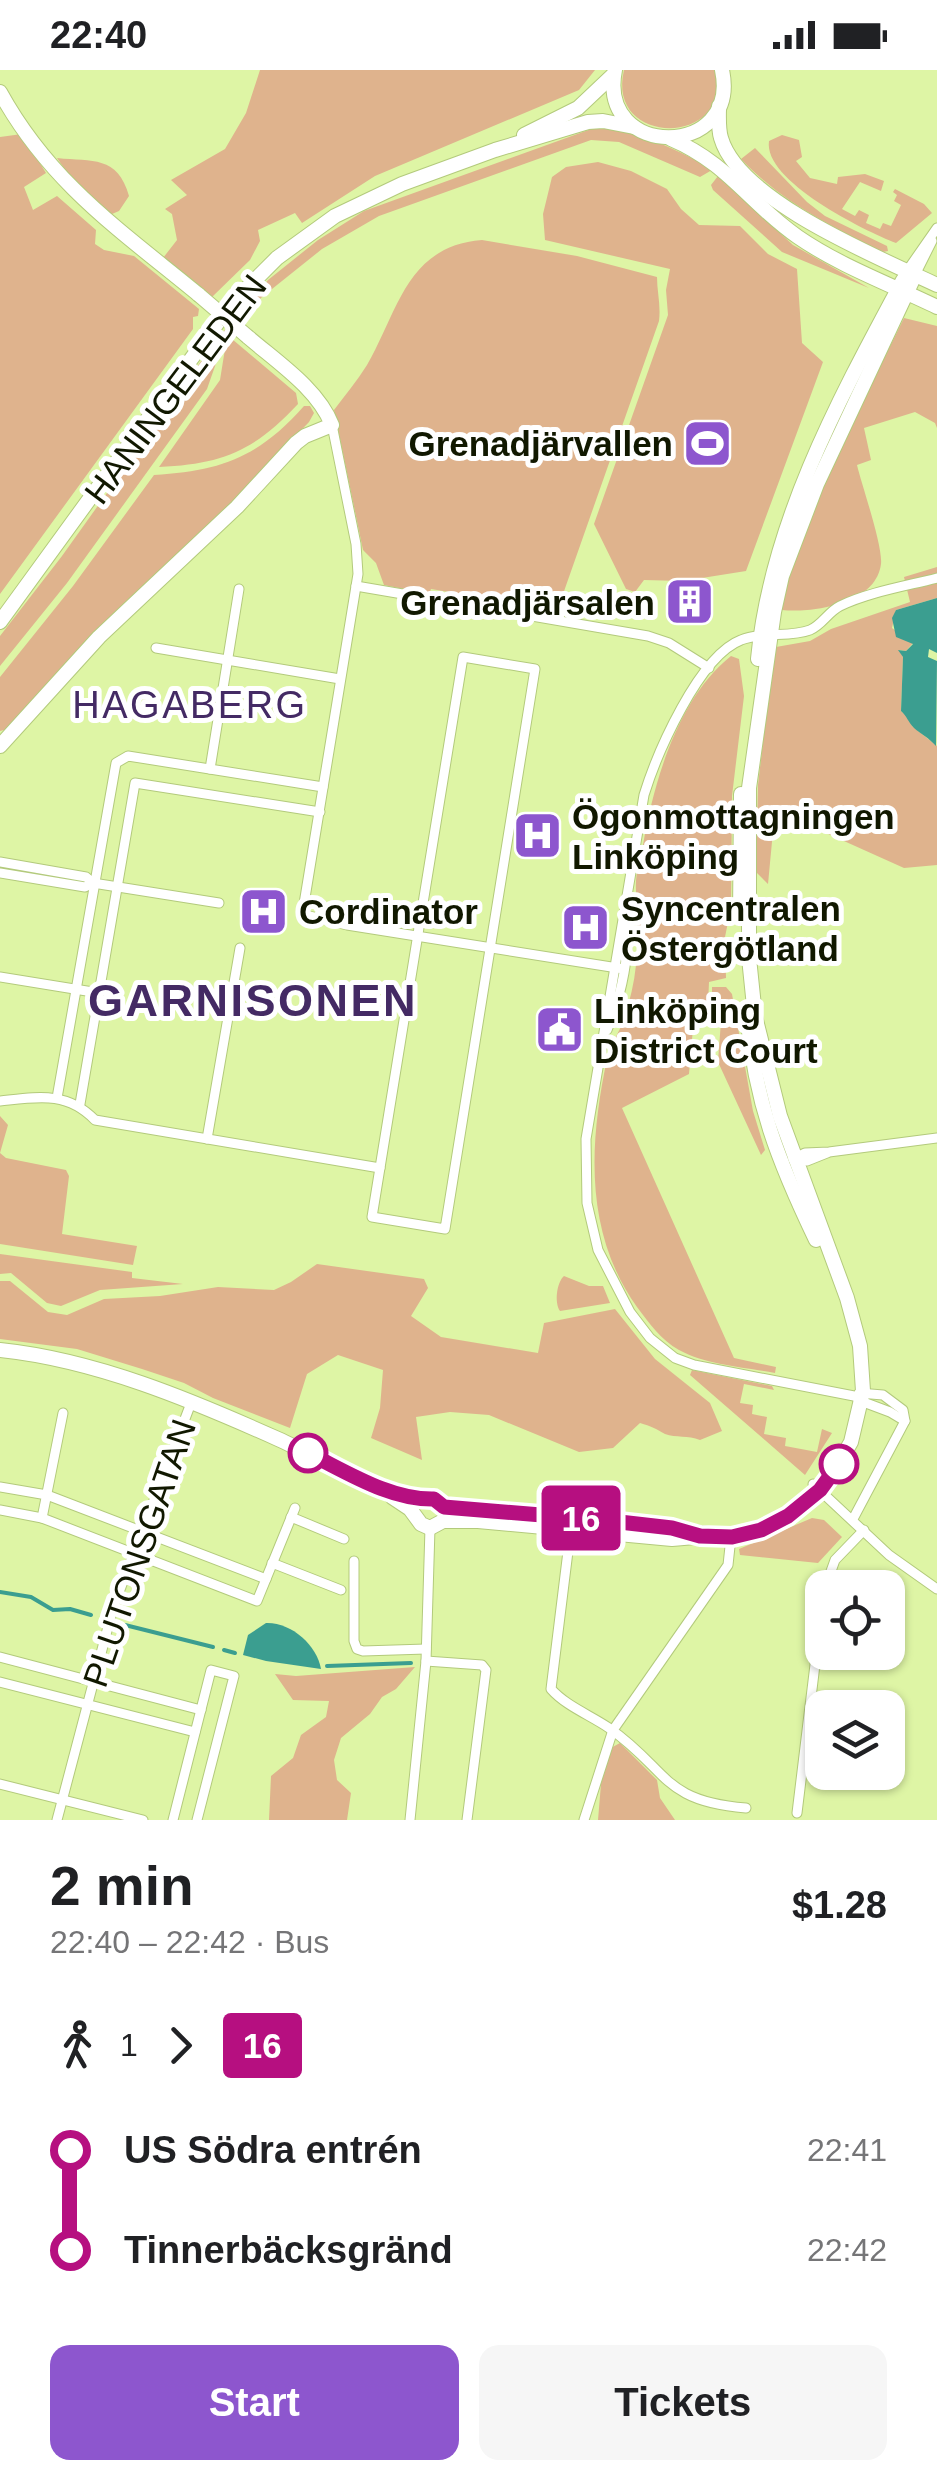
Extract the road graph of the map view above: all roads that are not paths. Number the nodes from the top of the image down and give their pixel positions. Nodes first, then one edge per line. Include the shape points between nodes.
1 (722, 70) edge
2 (614, 73) edge
3 (0, 80) edge
4 (0, 92) edge
5 (719, 106) junction
6 (18, 118) junction
7 (634, 127) junction
8 (671, 139) junction
9 (495, 150) junction
10 (937, 230) edge
11 (911, 273) junction
12 (869, 274) junction
13 (937, 285) edge
14 (902, 290) junction
15 (936, 306) edge
16 (888, 319) junction
17 (332, 425) junction
18 (937, 578) edge
19 (356, 586) junction
20 (239, 589) dead end
21 (0, 622) edge
22 (766, 634) junction
23 (156, 648) dead end
24 (228, 660) junction
25 (708, 668) junction
26 (340, 679) junction
27 (0, 746) edge
28 (210, 769) junction
29 (111, 779) junction
30 (135, 783) junction
31 (323, 787) junction
32 (320, 812) junction
33 (0, 862) edge
34 (0, 873) edge
35 (61, 878) junction
36 (93, 884) junction
37 (117, 887) junction
38 (219, 902) dead end
39 (418, 936) junction
40 (240, 948) dead end
41 (490, 948) junction
42 (619, 968) junction
43 (0, 977) edge
44 (76, 990) junction
45 (99, 993) junction
46 (57, 1098) junction
47 (0, 1101) edge
48 (80, 1104) junction
49 (937, 1138) edge
50 (207, 1139) junction
51 (787, 1161) junction
52 (380, 1168) junction
53 (0, 1350) edge
54 (860, 1397) junction
55 (191, 1403) junction
56 (63, 1413) dead end
57 (0, 1487) edge
58 (816, 1487) junction
59 (380, 1488) junction
60 (47, 1495) junction
61 (424, 1500) junction
62 (0, 1510) edge
63 (416, 1516) junction
64 (42, 1518) junction
65 (439, 1519) junction
66 (853, 1519) junction
67 (571, 1523) junction
68 (864, 1530) junction
69 (142, 1531) junction
70 (738, 1535) junction
71 (344, 1539) dead end
72 (134, 1554) junction
73 (354, 1561) dead end
74 (272, 1563) junction
75 (831, 1570) edge
76 (266, 1579) junction
77 (937, 1589) edge
78 (341, 1590) dead end
79 (426, 1649) junction
80 (0, 1658) edge
81 (426, 1661) junction
82 (814, 1670) edge
83 (0, 1682) edge
84 (94, 1682) junction
85 (88, 1705) junction
86 (201, 1710) junction
87 (612, 1730) junction
88 (195, 1732) junction
89 (0, 1784) edge
90 (64, 1800) junction
91 (746, 1808) dead end
92 (797, 1813) dead end
93 (57, 1820) edge
94 (142, 1820) edge
95 (173, 1820) edge
96 (197, 1820) edge
97 (410, 1820) edge
98 (467, 1820) edge
99 (584, 1820) edge

1 - 5 street
2 - 7 street via 617,104
2 - 9 street, HANINGELEDEN via 578,108
3 - 6 street
4 - 6 street
5 - 8 street via 694,132
5 - 11 street via 727,152 766,194
6 - 17 street, bridge via 83,201 296,378
7 - 8 street, HANINGELEDEN
7 - 9 street, HANINGELEDEN via 588,122
8 - 12 street, HANINGELEDEN via 716,162 797,237
9 - 21 street, HANINGELEDEN via 352,206 255,278
10 - 11 street
11 - 13 street
11 - 14 street
12 - 14 street, HANINGELEDEN
12 - 16 street
14 - 15 street, HANINGELEDEN
14 - 16 street
15 - 16 street via 914,305
16 - 22 street via 817,484
17 - 19 street via 356,544
17 - 27 street via 296,443 99,637
18 - 22 street via 838,607 807,631
19 - 25 street via 648,636
19 - 26 street
20 - 24 street
22 - 25 street via 738,641
22 - 51 street via 748,788 749,958
23 - 24 street
24 - 26 street
24 - 28 street
25 - 42 street via 656,759 624,906 628,928
26 - 31 street
28 - 29 street via 128,756 116,763
28 - 31 street
29 - 30 street
29 - 36 street
30 - 32 street
30 - 37 street
31 - 32 street
32 - 39 street via 305,915
33 - 35 street
34 - 35 street
35 - 36 street
36 - 37 street
36 - 44 street
37 - 38 street
37 - 45 street
39 - 41 street
39 - 41 street via 463,657 536,669
39 - 52 street
40 - 50 street
41 - 42 street
41 - 52 street via 444,1228 372,1217
42 - 54 street via 586,1140 586,1192 598,1250 630,1312 662,1349 684,1361
43 - 44 street
44 - 45 street
44 - 46 street
45 - 48 street
46 - 47 street
46 - 48 street
48 - 50 street via 96,1120
49 - 51 street
50 - 52 street
51 - 54 street via 852,1314
53 - 55 street via 70,1362
54 - 58 street
54 - 66 street via 905,1422
55 - 59 street
55 - 69 street, PLUTONSGATAN
56 - 60 street
57 - 60 street
58 - 66 street
58 - 70 street
59 - 61 street
59 - 63 street
60 - 64 street
60 - 69 street
61 - 63 street
61 - 65 street via 434,1499
62 - 64 street
63 - 65 street via 421,1524
64 - 72 street
65 - 67 street
65 - 79 street
66 - 68 street
67 - 70 street via 672,1539
67 - 87 street via 551,1689
68 - 75 street
68 - 77 street
69 - 72 street, PLUTONSGATAN
69 - 76 street
70 - 87 street via 728,1565
71 - 74 street via 293,1513
72 - 76 street via 258,1600
72 - 84 street, PLUTONSGATAN
73 - 79 street via 355,1647
74 - 76 street
74 - 78 street
79 - 81 street
80 - 84 street
81 - 97 street
81 - 98 street via 486,1670
82 - 92 street
83 - 85 street
84 - 85 street, PLUTONSGATAN
84 - 86 street
85 - 88 street
85 - 90 street, PLUTONSGATAN
86 - 88 street
86 - 96 street via 212,1670 234,1676
87 - 91 street via 687,1796
87 - 99 street
88 - 95 street
89 - 90 street
90 - 93 street, PLUTONSGATAN
90 - 94 street

